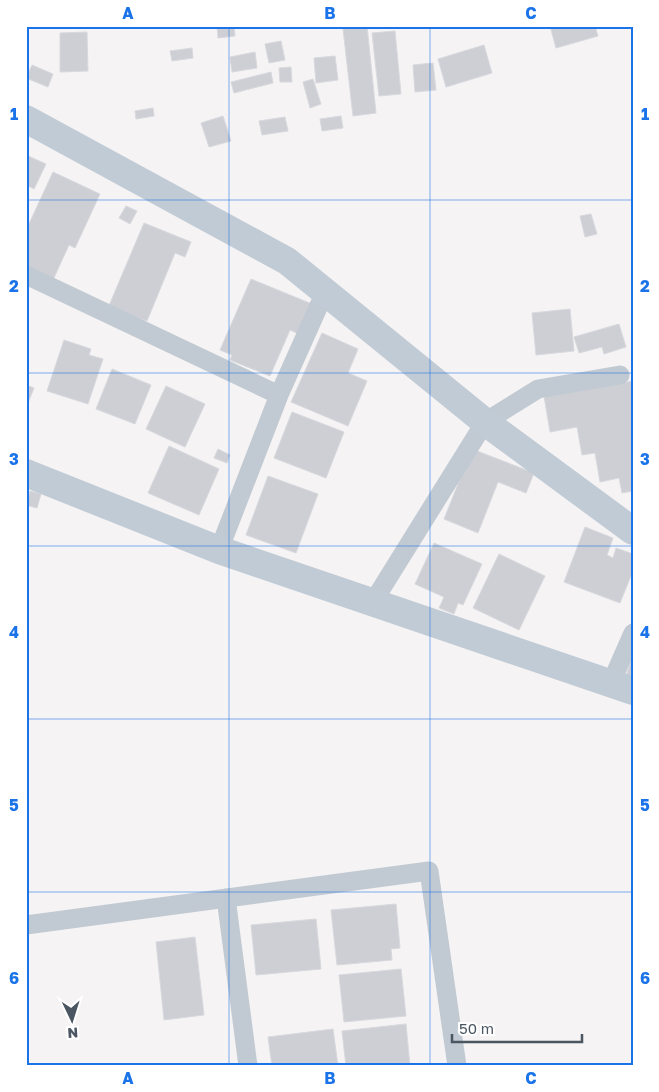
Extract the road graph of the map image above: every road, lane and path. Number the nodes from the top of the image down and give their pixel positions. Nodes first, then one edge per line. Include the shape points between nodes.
1 (26, 119) edge
2 (26, 274) edge
3 (325, 292) junction
4 (620, 375) dead end
5 (279, 395) junction
6 (485, 422) junction
7 (26, 473) edge
8 (633, 531) edge
9 (219, 550) junction
10 (373, 602) junction
11 (633, 633) edge
12 (622, 687) edge
13 (226, 898) junction
14 (26, 925) edge
15 (248, 1066) edge
16 (457, 1066) edge

1 - 3 street via 287,261
2 - 5 street
3 - 5 street
3 - 6 street
4 - 6 street via 538,389
5 - 9 street
6 - 8 street
6 - 10 street
7 - 9 street
9 - 10 street
10 - 12 street
11 - 12 street
13 - 14 street
13 - 15 street
13 - 16 street via 429,872

